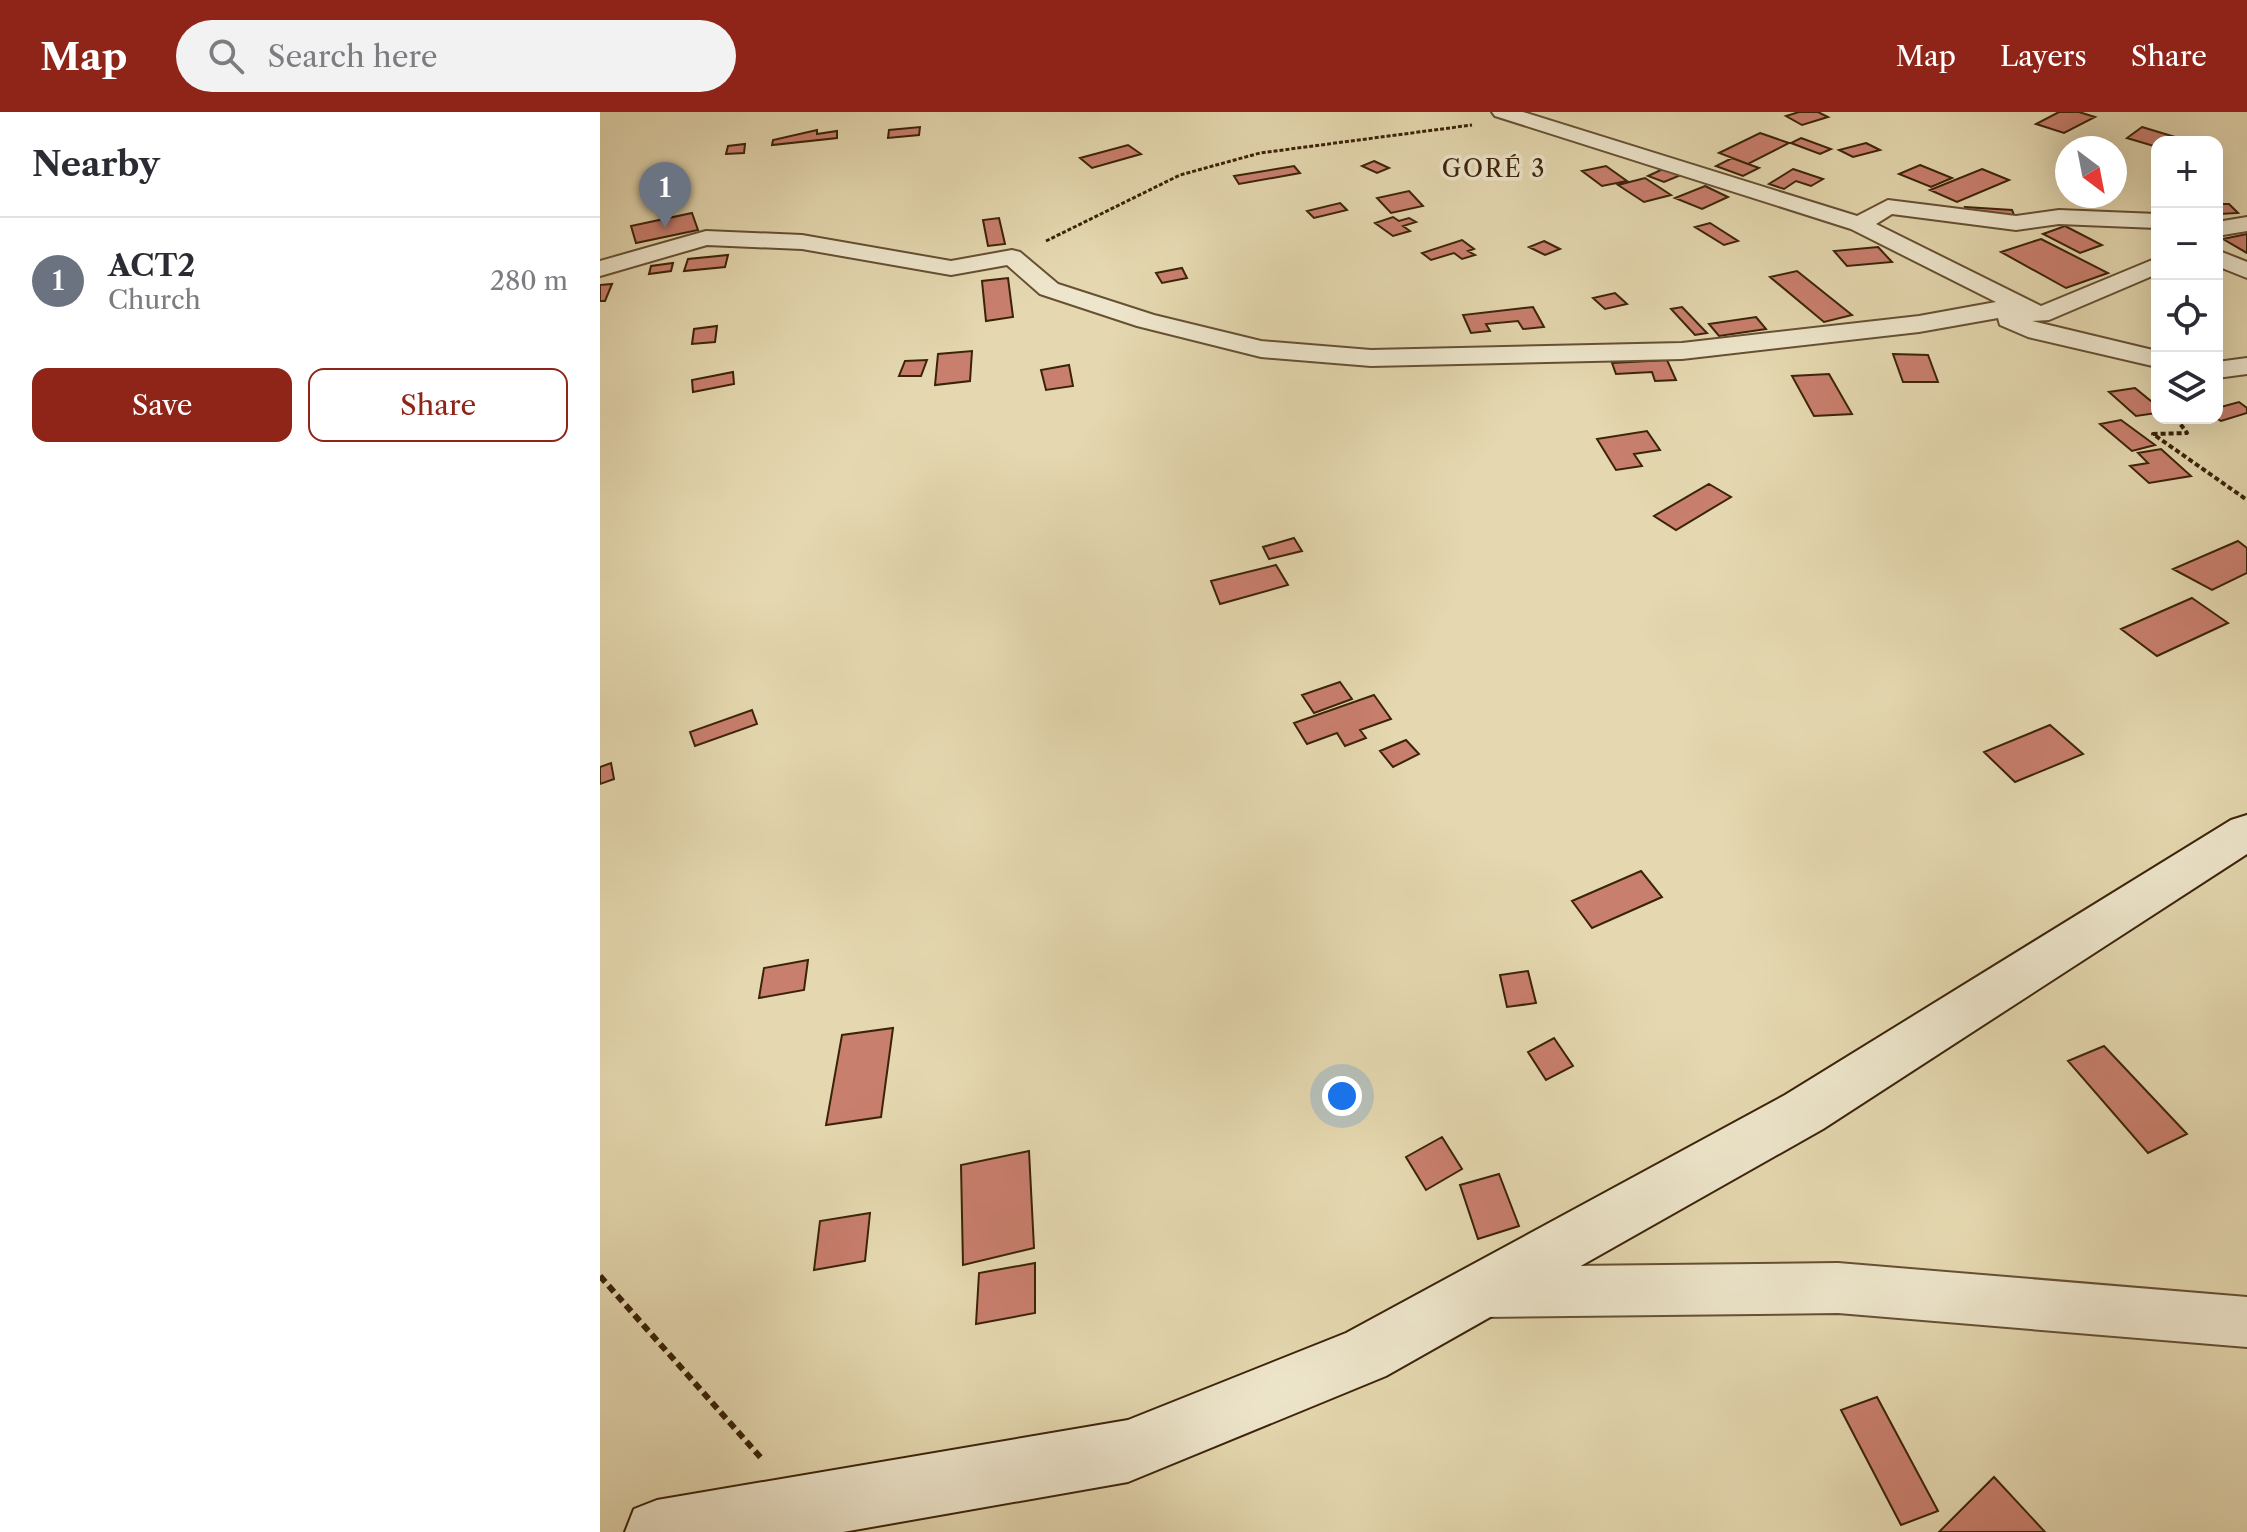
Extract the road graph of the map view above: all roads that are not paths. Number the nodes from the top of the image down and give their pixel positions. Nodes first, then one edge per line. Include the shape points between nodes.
1 (1518, 114) edge
2 (2151, 221) edge
3 (2223, 223) edge
4 (1859, 224) junction
5 (2247, 224) edge
6 (2223, 228) edge
7 (2223, 260) edge
8 (2151, 268) edge
9 (600, 269) edge
10 (2247, 271) edge
11 (2017, 304) junction
12 (1984, 314) junction
13 (2151, 358) edge
14 (2247, 366) edge
15 (2223, 369) edge
16 (2247, 832) edge
17 (1482, 1292) junction
18 (2247, 1322) edge
19 (657, 1532) edge

1 - 4 street
2 - 4 street via 2059,217 2016,223 1888,207
3 - 5 street
4 - 11 street
5 - 6 street
7 - 10 street
8 - 11 street via 2040,315
9 - 12 street via 706,238 802,242 951,268 1012,257 1049,289 1146,321 1261,349 1371,358 1682,351
11 - 12 street
12 - 13 street via 2037,332
14 - 15 street
16 - 17 main road via 1804,1112
17 - 18 street via 1838,1288
17 - 19 main road via 1365,1355 1128,1451

